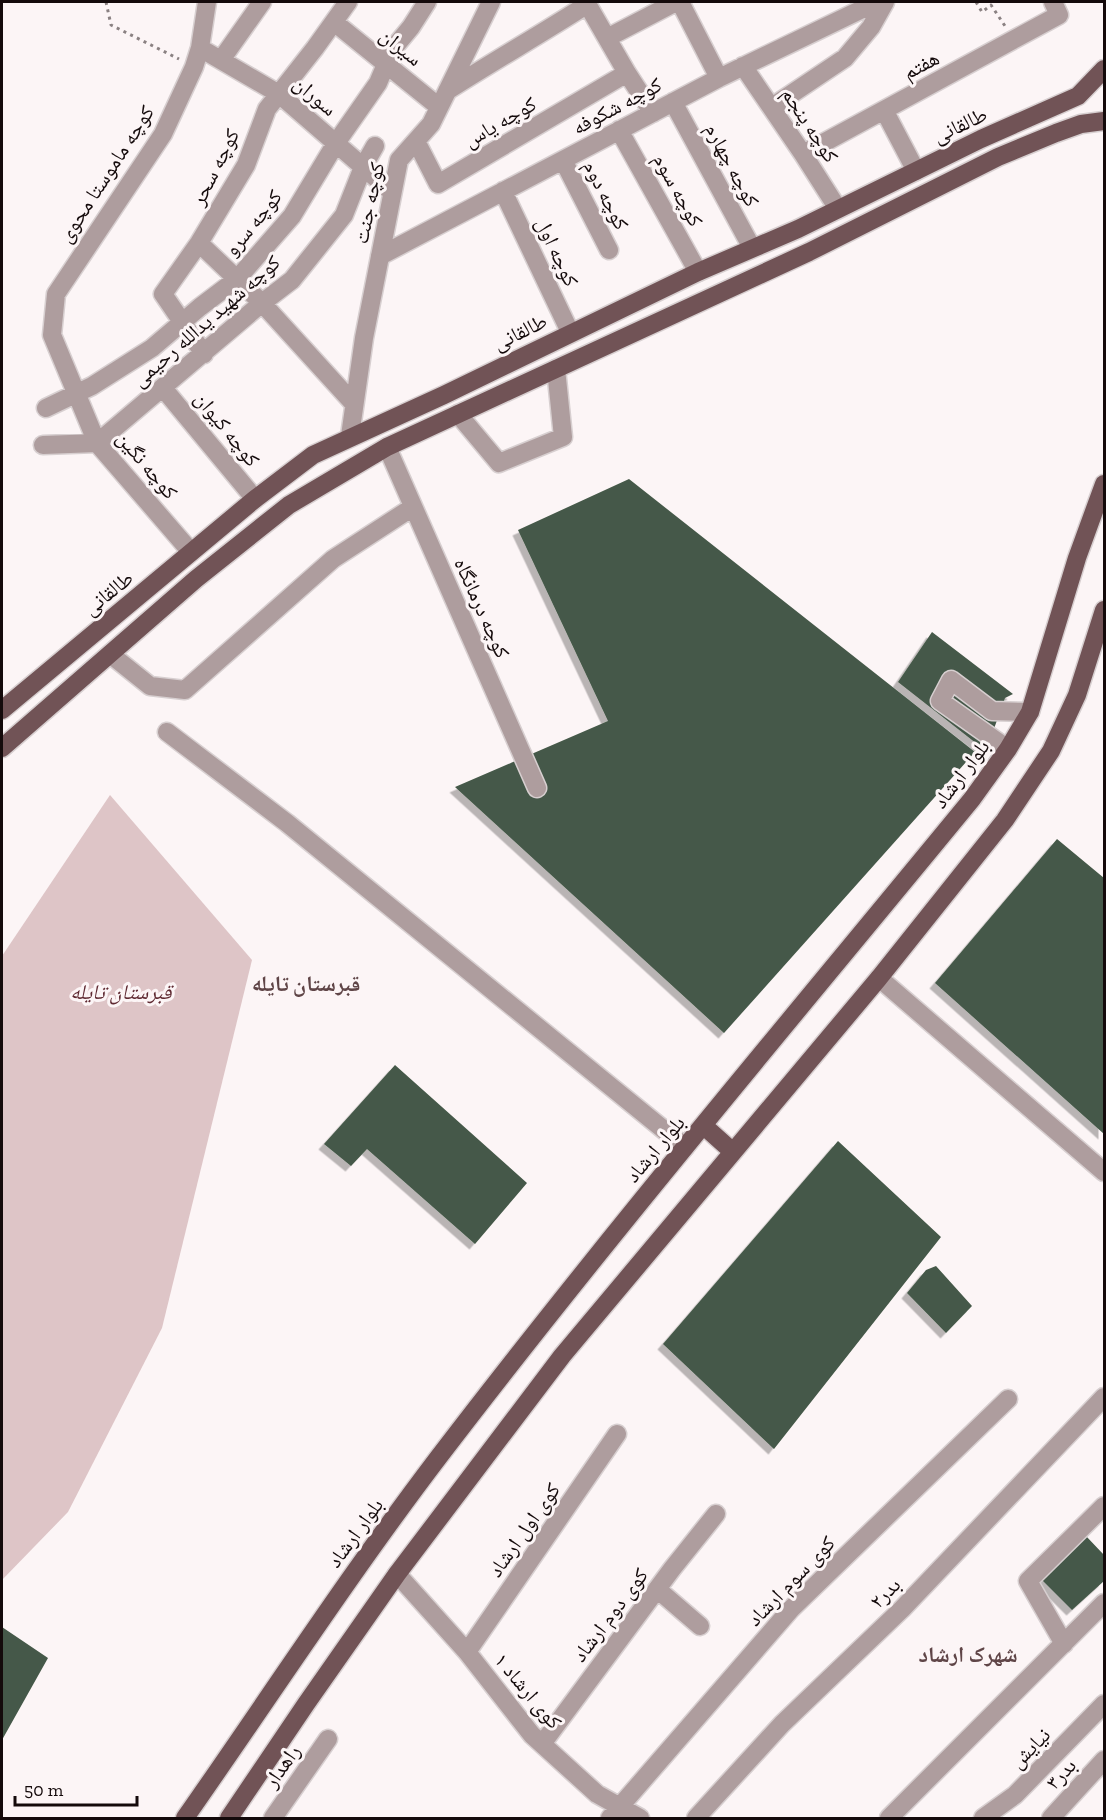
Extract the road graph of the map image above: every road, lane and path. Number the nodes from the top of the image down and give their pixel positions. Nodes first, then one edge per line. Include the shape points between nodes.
1 (106, 2) edge
2 (207, 2) edge
3 (262, 2) edge
4 (348, 2) edge
5 (427, 2) edge
6 (490, 2) edge
7 (678, 2) edge
8 (877, 2) edge
9 (885, 2) edge
10 (976, 2) edge
11 (587, 3) edge
12 (1056, 8) edge
13 (334, 22) junction
14 (607, 38) junction
15 (1015, 39) junction
16 (200, 48) junction
17 (221, 60) junction
18 (386, 64) junction
19 (743, 66) junction
20 (194, 67) junction
21 (1104, 69) edge
22 (627, 73) junction
23 (719, 78) junction
24 (279, 94) junction
25 (443, 99) junction
26 (673, 102) junction
27 (772, 107) junction
28 (884, 110) junction
29 (653, 113) junction
30 (1104, 121) edge
31 (620, 130) junction
32 (416, 141) junction
33 (336, 143) junction
34 (375, 146) dead end
35 (803, 154) junction
36 (563, 160) junction
37 (363, 167) junction
38 (916, 171) junction
39 (392, 192) junction
40 (503, 192) junction
41 (856, 200) junction
42 (838, 209) junction
43 (866, 224) junction
44 (199, 243) junction
45 (752, 248) junction
46 (609, 250) dead end
47 (380, 256) junction
48 (698, 272) junction
49 (237, 279) junction
50 (262, 303) junction
51 (182, 322) junction
52 (570, 332) junction
53 (52, 335) joint
54 (204, 354) junction
55 (556, 369) junction
56 (164, 388) junction
57 (76, 393) junction
58 (354, 404) junction
59 (46, 408) dead end
60 (458, 414) junction
61 (350, 436) junction
62 (98, 442) junction
63 (43, 445) dead end
64 (387, 447) junction
65 (1104, 484) edge
66 (255, 499) junction
67 (413, 507) junction
68 (191, 552) junction
69 (1104, 610) edge
70 (110, 654) junction
71 (2, 710) edge
72 (1030, 712) junction
73 (167, 732) dead end
74 (4, 741) edge
75 (1008, 749) junction
76 (537, 788) dead end
77 (879, 978) junction
78 (704, 1126) junction
79 (685, 1147) junction
80 (733, 1152) junction
81 (1104, 1172) edge
82 (1104, 1397) edge
83 (1008, 1399) dead end
84 (617, 1434) dead end
85 (1104, 1506) edge
86 (716, 1514) dead end
87 (397, 1574) junction
88 (657, 1589) junction
89 (1104, 1603) edge
90 (700, 1626) dead end
91 (1064, 1644) junction
92 (467, 1652) junction
93 (1104, 1704) edge
94 (328, 1739) dead end
95 (542, 1744) junction
96 (1104, 1760) edge
97 (615, 1813) edge
98 (185, 1818) edge
99 (229, 1818) edge
100 (273, 1818) edge
101 (640, 1818) edge
102 (696, 1818) edge
103 (888, 1818) edge
104 (983, 1818) edge
105 (1051, 1818) edge

1 - 20 path via 111,25
2 - 16 street, کوچه ماموستا محوی
3 - 17 street
4 - 13 street, کوچه سحر
5 - 18 street, کوچه سرو
6 - 25 street, کوچه جنت
7 - 14 street
7 - 23 street
8 - 19 street, کوچه شکوفه
9 - 27 street via 871,27 845,58
10 - 15 path via 982,12 991,5
11 - 14 street
11 - 25 street via 496,60
12 - 15 street, هفتم
13 - 18 street, سیران
13 - 24 street, کوچه سحر
14 - 22 street
15 - 28 street, هفتم
16 - 17 street, سوران
16 - 20 street, کوچه ماموستا محوی
17 - 24 street, سوران
18 - 25 street, سیران
18 - 33 street, کوچه سرو via 378,83
19 - 23 street, کوچه شکوفه
19 - 27 street, کوچه پنجم
20 - 53 street, کوچه ماموستا محوی via 163,134 56,294
21 - 38 main road, طالقانی via 1078,96
22 - 29 street
22 - 32 street, کوچه یاس via 438,184
23 - 26 street, کوچه شکوفه
24 - 33 street, سوران
24 - 44 street, کوچه سحر via 267,109 246,165
25 - 32 street, کوچه جنت via 431,124
26 - 29 street, کوچه شکوفه
26 - 45 street, کوچه چهارم
27 - 35 street, کوچه پنجم
28 - 35 street, هفتم
28 - 38 street
29 - 31 street, کوچه شکوفه
30 - 43 main road via 1082,124 998,157
31 - 36 street, کوچه شکوفه
31 - 48 street, کوچه سوم
32 - 39 street, کوچه جنت via 399,160
33 - 37 street, سوران
33 - 49 street, کوچه سرو via 292,216
34 - 37 street, کوچه شهید یدالله رحیمی
35 - 42 street, کوچه پنجم
36 - 40 street, کوچه شکوفه
36 - 46 street, کوچه دوم
37 - 39 street, سوران
37 - 50 street, کوچه شهید یدالله رحیمی via 344,215 292,280
38 - 41 main road, طالقانی
39 - 47 street, کوچه جنت
40 - 47 street, کوچه شکوفه
40 - 52 street, کوچه اول
41 - 42 main road, طالقانی
41 - 43 main road
42 - 45 main road, طالقانی
43 - 55 main road
44 - 49 street
44 - 51 street, کوچه سحر via 163,294
45 - 48 main road, طالقانی
47 - 58 street, کوچه جنت
48 - 52 main road, طالقانی
49 - 50 street
49 - 51 street, کوچه سرو
50 - 54 street, کوچه شهید یدالله رحیمی
50 - 58 street
51 - 54 street, کوچه سحر
51 - 57 street, کوچه سرو via 152,348
52 - 61 main road, طالقانی via 444,395
53 - 57 street, کوچه نگین
54 - 56 street, کوچه شهید یدالله رحیمی
55 - 60 main road
55 - 60 street via 563,437 499,463
56 - 62 street, کوچه شهید یدالله رحیمی
56 - 66 street, کوچه کیوان
57 - 59 street, کوچه سرو
57 - 62 street, کوچه نگین
58 - 61 street, کوچه جنت
60 - 64 main road
61 - 66 main road, طالقانی via 313,454
62 - 63 street
62 - 68 street, کوچه نگین
64 - 67 street, کوچه درمانگاه
64 - 70 main road via 289,505
65 - 72 main road, بلوار ارشاد
66 - 68 main road, طالقانی
67 - 70 street via 333,559 185,690 150,686
67 - 76 street, کوچه درمانگاه
68 - 71 main road, طالقانی
69 - 77 main road via 1077,694 1051,752 1005,820
70 - 74 main road
72 - 75 main road, بلوار ارشاد
72 - 75 street via 992,711 951,681 940,702
73 - 79 street via 286,823
75 - 78 main road, بلوار ارشاد via 972,799
77 - 80 main road
77 - 81 street
78 - 79 main road, بلوار ارشاد
78 - 80 main road
79 - 98 main road, بلوار ارشاد via 535,1332 353,1573
80 - 87 main road via 562,1356
82 - 102 street, بدر۲ via 902,1609 782,1724
83 - 97 street, کوی سوم ارشاد via 791,1609
84 - 92 street, کوی اول ارشاد
85 - 91 street via 1028,1581
86 - 88 street, کوی دوم ارشاد
87 - 92 street, کوی ارشاد ۱
87 - 99 main road
88 - 90 street
88 - 95 street, کوی دوم ارشاد
89 - 91 street
91 - 103 street
92 - 95 street, کوی ارشاد ۱
93 - 104 street, نیایش via 1015,1795
94 - 100 street, راهدار
95 - 97 street, کوی ارشاد ۱
96 - 105 street, بدر۳
97 - 101 street, کوی ارشاد ۱

